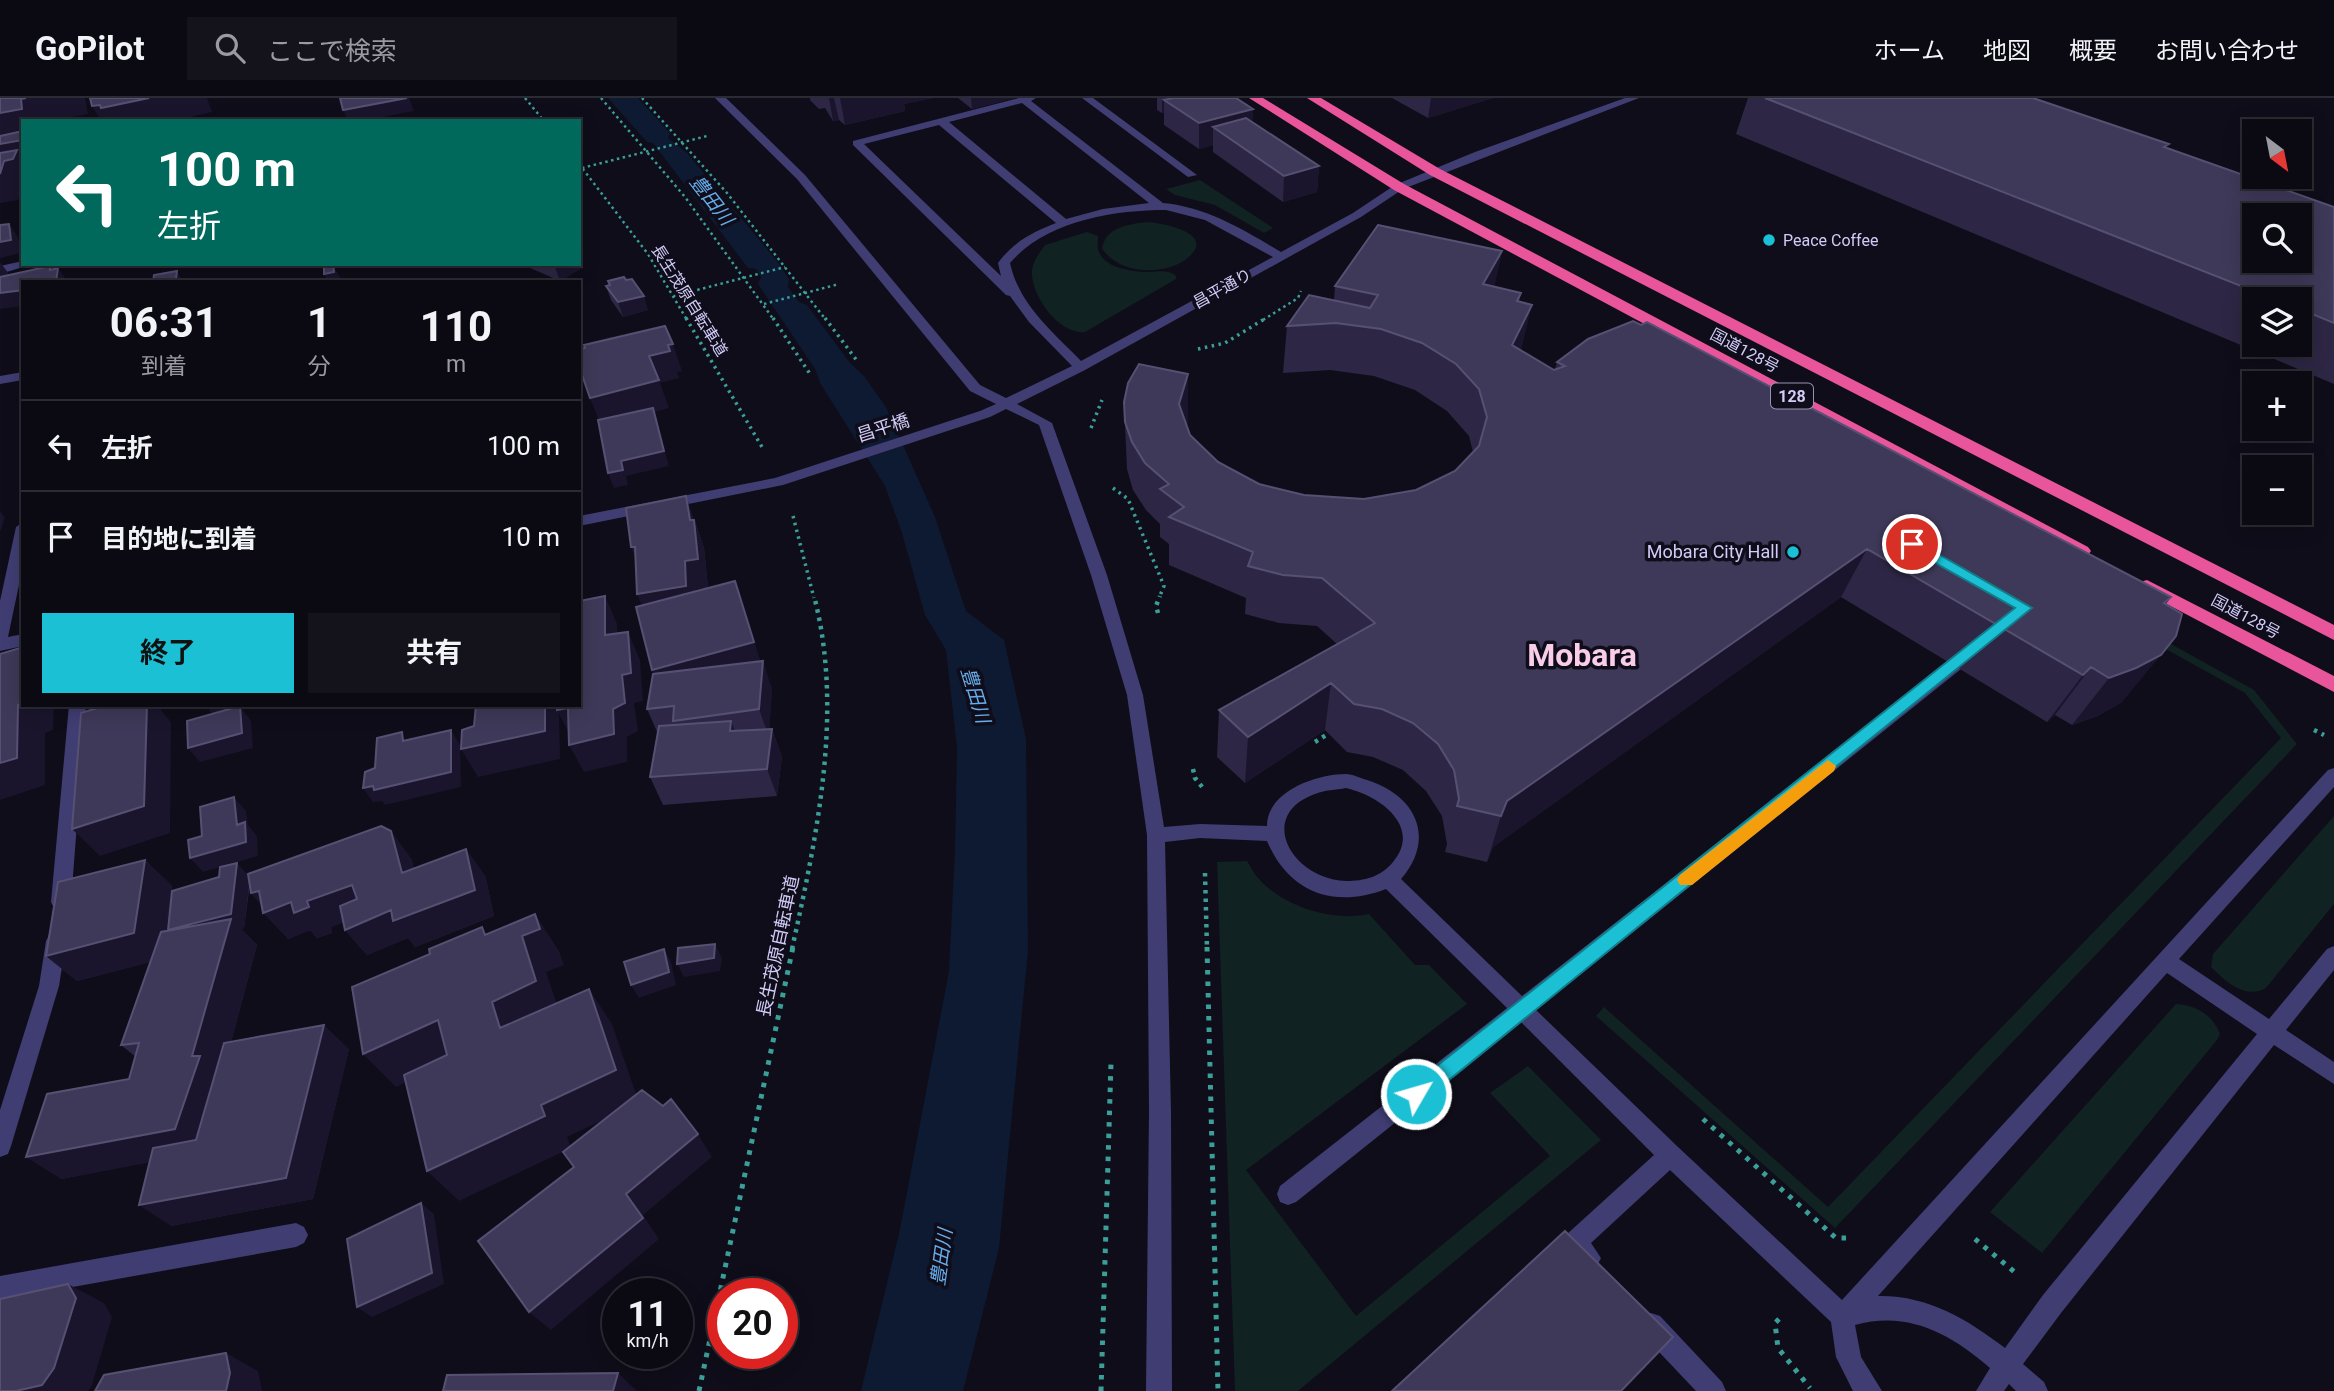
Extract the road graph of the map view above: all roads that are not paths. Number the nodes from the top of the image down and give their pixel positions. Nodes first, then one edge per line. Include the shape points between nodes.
1 (720, 98) edge
2 (1255, 98) edge
3 (1312, 98) edge
4 (1634, 98) edge
5 (1027, 99) edge
6 (1092, 99) edge
7 (941, 121) junction
8 (1435, 172) junction
9 (1192, 175) dead end
10 (1399, 187) junction
11 (1160, 206) junction
12 (1065, 224) junction
13 (1280, 256) junction
14 (21, 265) edge
15 (0, 270) edge
16 (1029, 311) junction
17 (1080, 367) junction
18 (21, 376) edge
19 (0, 380) edge
20 (1008, 405) junction
21 (581, 521) edge
22 (21, 537) edge
23 (2100, 560) edge
24 (2137, 580) edge
25 (2334, 633) edge
26 (0, 639) edge
27 (1987, 639) edge
28 (21, 640) edge
29 (0, 645) edge
30 (2334, 685) edge
31 (78, 707) edge
32 (2334, 775) edge
33 (1275, 834) junction
34 (1156, 835) junction
35 (1389, 879) junction
36 (2334, 955) edge
37 (2164, 960) junction
38 (1522, 1010) junction
39 (2271, 1032) junction
40 (2334, 1074) edge
41 (0, 1146) edge
42 (1670, 1155) junction
43 (1288, 1194) dead end
44 (296, 1235) dead end
45 (1602, 1272) edge
46 (0, 1288) edge
47 (1639, 1312) edge
48 (1843, 1317) junction
49 (2008, 1367) junction
50 (1159, 1391) edge
51 (1713, 1391) edge
52 (1869, 1391) edge
53 (1989, 1391) edge
54 (2035, 1391) edge

1 - 20 street via 800,177 975,388
2 - 10 highway, 国道128号 / 128
3 - 8 highway, 国道128号 / 128
4 - 8 street, 昌平通り
5 - 7 street
5 - 11 street
6 - 9 street
7 - 12 street
7 - 16 street via 857,143
8 - 10 street, 昌平通り
8 - 25 highway, 国道128号 / 128
10 - 13 street, 昌平通り
10 - 23 highway, 国道128号 / 128
11 - 12 street via 1114,211
11 - 13 street via 1209,216
12 - 16 street via 1029,240 1004,263 1005,277
13 - 17 street, 昌平通り
14 - 15 street
16 - 17 street
17 - 20 street, 昌平通り
18 - 19 street
20 - 21 street, 昌平橋 via 747,490
20 - 34 street via 1045,423 1099,575 1135,695
22 - 26 street
24 - 30 highway, 国道128号
27 - 38 street
28 - 29 street
31 - 41 street via 61,907 49,986
32 - 37 street
33 - 34 street via 1200,831
33 - 35 street via 1279,851 1290,866 1316,883 1349,890
33 - 35 street via 1277,816 1287,800 1303,788 1346,780 1368,786 1403,812 1411,830 1411,848 1404,865
34 - 50 street
35 - 38 street
36 - 39 street
37 - 39 street
37 - 48 street
38 - 42 street
38 - 43 street
39 - 40 street
39 - 49 street via 2052,1304
42 - 45 street via 1574,1242
42 - 48 street
44 - 46 street
47 - 51 street
48 - 49 street via 1879,1308 1927,1313 1969,1334
48 - 52 street via 1842,1336 1849,1359
49 - 53 street
49 - 54 street

